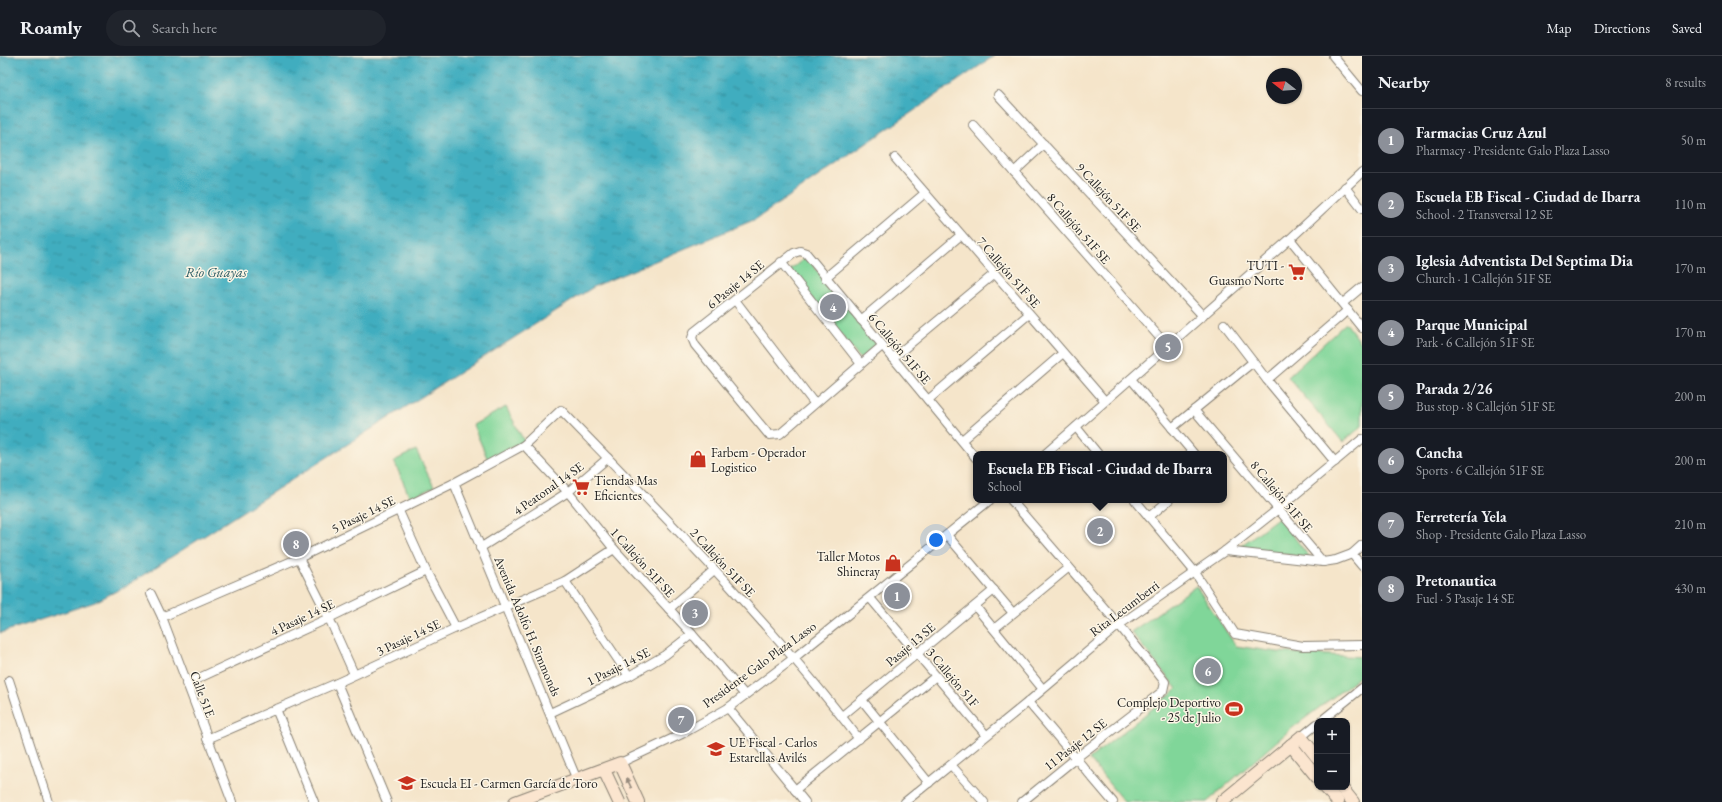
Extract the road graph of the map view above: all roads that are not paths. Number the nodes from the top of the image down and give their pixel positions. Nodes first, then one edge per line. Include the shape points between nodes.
1 (1333, 56) edge
2 (1362, 91) edge
3 (998, 95) dead end
4 (972, 125) dead end
5 (1044, 144) junction
6 (895, 158) dead end
7 (1014, 172) junction
8 (1362, 172) edge
9 (1345, 187) junction
10 (925, 193) junction
11 (1362, 209) edge
12 (961, 235) junction
13 (1290, 239) junction
14 (806, 253) joint
15 (781, 262) junction
16 (994, 274) junction
17 (825, 278) junction
18 (1362, 287) edge
19 (735, 300) junction
20 (1342, 303) junction
21 (1348, 310) junction
22 (1029, 314) junction
23 (1203, 316) junction
24 (861, 320) junction
25 (1224, 324) dead end
26 (1362, 328) edge
27 (882, 346) junction
28 (1168, 347) junction
29 (1063, 353) junction
30 (893, 358) junction
31 (1253, 362) junction
32 (861, 364) junction
33 (1131, 379) junction
34 (1267, 380) junction
35 (928, 400) junction
36 (1105, 401) junction
37 (814, 403) junction
38 (561, 410) joint
39 (1194, 410) junction
40 (1076, 427) junction
41 (1172, 428) junction
42 (962, 440) junction
43 (1362, 440) edge
44 (524, 446) junction
45 (1048, 451) edge
46 (1096, 451) edge
47 (1191, 451) edge
48 (1224, 451) edge
49 (973, 454) edge
50 (1227, 454) edge
51 (608, 458) junction
52 (1335, 462) junction
53 (454, 483) junction
54 (568, 492) junction
55 (986, 503) edge
56 (1014, 503) edge
57 (1137, 503) edge
58 (1165, 503) edge
59 (398, 509) junction
60 (1277, 510) junction
61 (1149, 517) junction
62 (947, 535) junction
63 (1362, 545) edge
64 (480, 548) junction
65 (614, 549) junction
66 (1225, 551) junction
67 (1352, 554) junction
68 (300, 558) junction
69 (1323, 562) junction
70 (1362, 566) edge
71 (1068, 568) junction
72 (714, 570) junction
73 (426, 571) junction
74 (1194, 571) junction
75 (565, 581) junction
76 (994, 590) junction
77 (151, 594) dead end
78 (870, 598) junction
79 (975, 606) junction
80 (505, 607) junction
81 (669, 609) junction
82 (1013, 613) junction
83 (162, 618) junction
84 (329, 618) junction
85 (1118, 625) junction
86 (456, 628) junction
87 (994, 629) junction
88 (692, 634) junction
89 (1362, 645) edge
90 (917, 654) junction
91 (794, 658) junction
92 (354, 674) junction
93 (629, 676) junction
94 (936, 676) junction
95 (9, 680) dead end
96 (337, 683) junction
97 (186, 684) junction
98 (1042, 688) junction
99 (1362, 688) edge
100 (745, 695) junction
101 (862, 700) junction
102 (1028, 702) junction
103 (728, 708) junction
104 (276, 709) junction
105 (550, 713) junction
106 (842, 716) junction
107 (1325, 718) edge
108 (880, 722) junction
109 (1314, 726) edge
110 (986, 735) junction
111 (207, 739) junction
112 (859, 739) junction
113 (1296, 741) junction
114 (1314, 755) edge
115 (1076, 758) junction
116 (620, 763) junction
117 (951, 764) junction
118 (604, 770) junction
119 (1314, 772) edge
120 (577, 780) junction
121 (929, 783) junction
122 (795, 790) junction
123 (1328, 790) edge
124 (1343, 790) edge
125 (49, 802) edge
126 (232, 802) edge
127 (314, 802) edge
128 (387, 802) edge
129 (516, 802) edge
130 (619, 802) edge
131 (638, 802) edge
132 (805, 802) edge
133 (905, 802) edge
134 (984, 802) edge
135 (1022, 802) edge
136 (1113, 802) edge
137 (1222, 802) edge
138 (1338, 802) edge
139 (1353, 802) edge

1 - 2 street
3 - 5 street, 9 Callejón 51F SE
4 - 7 street, 8 Callejón 51F SE
5 - 7 street
5 - 23 street, 9 Callejón 51F SE
6 - 10 street, 7 Callejón 51F SE
7 - 28 street, 8 Callejón 51F SE
8 - 9 street
9 - 11 street
9 - 13 street
10 - 12 street, 7 Callejón 51F SE
10 - 17 street
12 - 16 street, 7 Callejón 51F SE
12 - 24 street
13 - 20 street
13 - 23 street
14 - 15 street, 6 Pasaje 14 SE via 794,253
14 - 17 street, 6 Callejón 51F SE
15 - 19 street, 6 Pasaje 14 SE
15 - 32 street
16 - 22 street, 7 Callejón 51F SE
16 - 30 street
17 - 24 street, 6 Callejón 51F SE
18 - 20 street
19 - 37 street
19 - 37 street, 6 Pasaje 14 SE via 694,332 692,338 696,345 769,435 780,434
20 - 21 street
21 - 26 street
21 - 34 street
22 - 29 street, 7 Callejón 51F SE
22 - 35 street
23 - 28 street
24 - 27 street, 6 Callejón 51F SE
25 - 31 street
27 - 30 street, 6 Callejón 51F SE
27 - 32 street
28 - 33 street
29 - 36 street, 7 Callejón 51F SE
29 - 42 street
30 - 35 street, 6 Callejón 51F SE
31 - 34 street
31 - 39 street
32 - 37 street
33 - 36 street
33 - 41 street
34 - 52 street
35 - 42 street, 6 Callejón 51F SE
36 - 40 street
38 - 44 street, 5 Pasaje 14 SE
38 - 51 street, 2 Callejón 51F SE
39 - 41 street
39 - 48 street, 8 Callejón 51F SE
40 - 45 street
40 - 46 street
41 - 47 street
42 - 49 street, 6 Callejón 51F SE
43 - 52 street, Rita Lecumberri
44 - 53 street, 5 Pasaje 14 SE
44 - 54 street, 1 Callejón 51F SE
50 - 60 street, 8 Callejón 51F SE
51 - 54 street, 4 Peatonal 14 SE
51 - 72 street, 2 Callejón 51F SE
52 - 60 street, Rita Lecumberri
53 - 59 street, 5 Pasaje 14 SE
53 - 64 street, Avenida Adolfo H. Simmonds
54 - 64 street, 4 Peatonal 14 SE
54 - 65 street, 1 Callejón 51F SE
55 - 62 street, Presidente Galo Plaza Lasso
56 - 71 street
57 - 61 street
58 - 61 street
59 - 68 street, 5 Pasaje 14 SE
59 - 73 street
60 - 66 street, Rita Lecumberri
60 - 69 street, 8 Callejón 51F SE
61 - 74 street
62 - 76 street
62 - 78 street, Presidente Galo Plaza Lasso
63 - 67 street
64 - 80 street, Avenida Adolfo H. Simmonds
65 - 75 street, 3 Pasaje 14 SE
65 - 81 street, 1 Callejón 51F SE
66 - 69 street
66 - 74 street, Rita Lecumberri
67 - 69 street
67 - 70 street
68 - 83 street, 5 Pasaje 14 SE
68 - 84 street
71 - 82 street
71 - 85 street
72 - 81 street
72 - 91 street, 2 Callejón 51F SE
73 - 84 street, 4 Pasaje 14 SE
73 - 86 street
74 - 85 street, Rita Lecumberri
74 - 89 street via 1235,634 1302,646
75 - 80 street, 3 Pasaje 14 SE
75 - 93 street
76 - 79 street, Pasaje 13 SE
76 - 82 street
77 - 83 street, Calle 51E
78 - 90 street, 3 Callejón 51F
78 - 91 street, Presidente Galo Plaza Lasso
79 - 87 street
79 - 90 street, Pasaje 13 SE
80 - 86 street, 3 Pasaje 14 SE
80 - 105 street, Avenida Adolfo H. Simmonds
81 - 88 street, 1 Callejón 51F SE
82 - 87 street
83 - 97 street, Calle 51E
84 - 92 street
84 - 97 street, 4 Pasaje 14 SE
85 - 98 street, Rita Lecumberri
85 - 115 street, 11 Pasaje 12 SE via 1165,682 1163,691
86 - 92 street, 3 Pasaje 14 SE
87 - 98 street
88 - 93 street, 1 Pasaje 14 SE via 665,655
88 - 100 street, 1 Callejón 51F SE
90 - 94 street, 3 Callejón 51F
90 - 101 street, Pasaje 13 SE
91 - 100 street, Presidente Galo Plaza Lasso
91 - 106 street, 2 Callejón 51F SE
92 - 96 street, 3 Pasaje 14 SE
93 - 105 street, 1 Pasaje 14 SE
94 - 108 street
94 - 110 street, 3 Callejón 51F
95 - 125 street
96 - 104 street, 3 Pasaje 14 SE
96 - 128 street
97 - 111 street, Calle 51E
98 - 102 street, Rita Lecumberri
99 - 107 street
100 - 103 street, Presidente Galo Plaza Lasso
101 - 106 street, Pasaje 13 SE
101 - 108 street
102 - 110 street, Rita Lecumberri
102 - 115 street
103 - 116 street, Presidente Galo Plaza Lasso via 682,734
103 - 122 street
104 - 111 street, 3 Pasaje 14 SE
104 - 127 street
105 - 120 street, Avenida Adolfo H. Simmonds
106 - 112 street, 2 Callejón 51F SE
108 - 112 street
108 - 121 street
109 - 113 street
110 - 117 street, Rita Lecumberri
111 - 126 street, Calle 51E
112 - 122 street
113 - 114 street
113 - 119 street
113 - 137 street
115 - 135 street, 11 Pasaje 12 SE
115 - 136 street
116 - 118 street, Presidente Galo Plaza Lasso
131 -> 116 street
117 - 121 street, Rita Lecumberri
117 - 134 street
118 - 120 street, Presidente Galo Plaza Lasso
118 - 130 street
120 - 129 street, Presidente Galo Plaza Lasso
121 - 133 street, Rita Lecumberri
122 - 132 street
123 - 138 street
124 - 139 street

